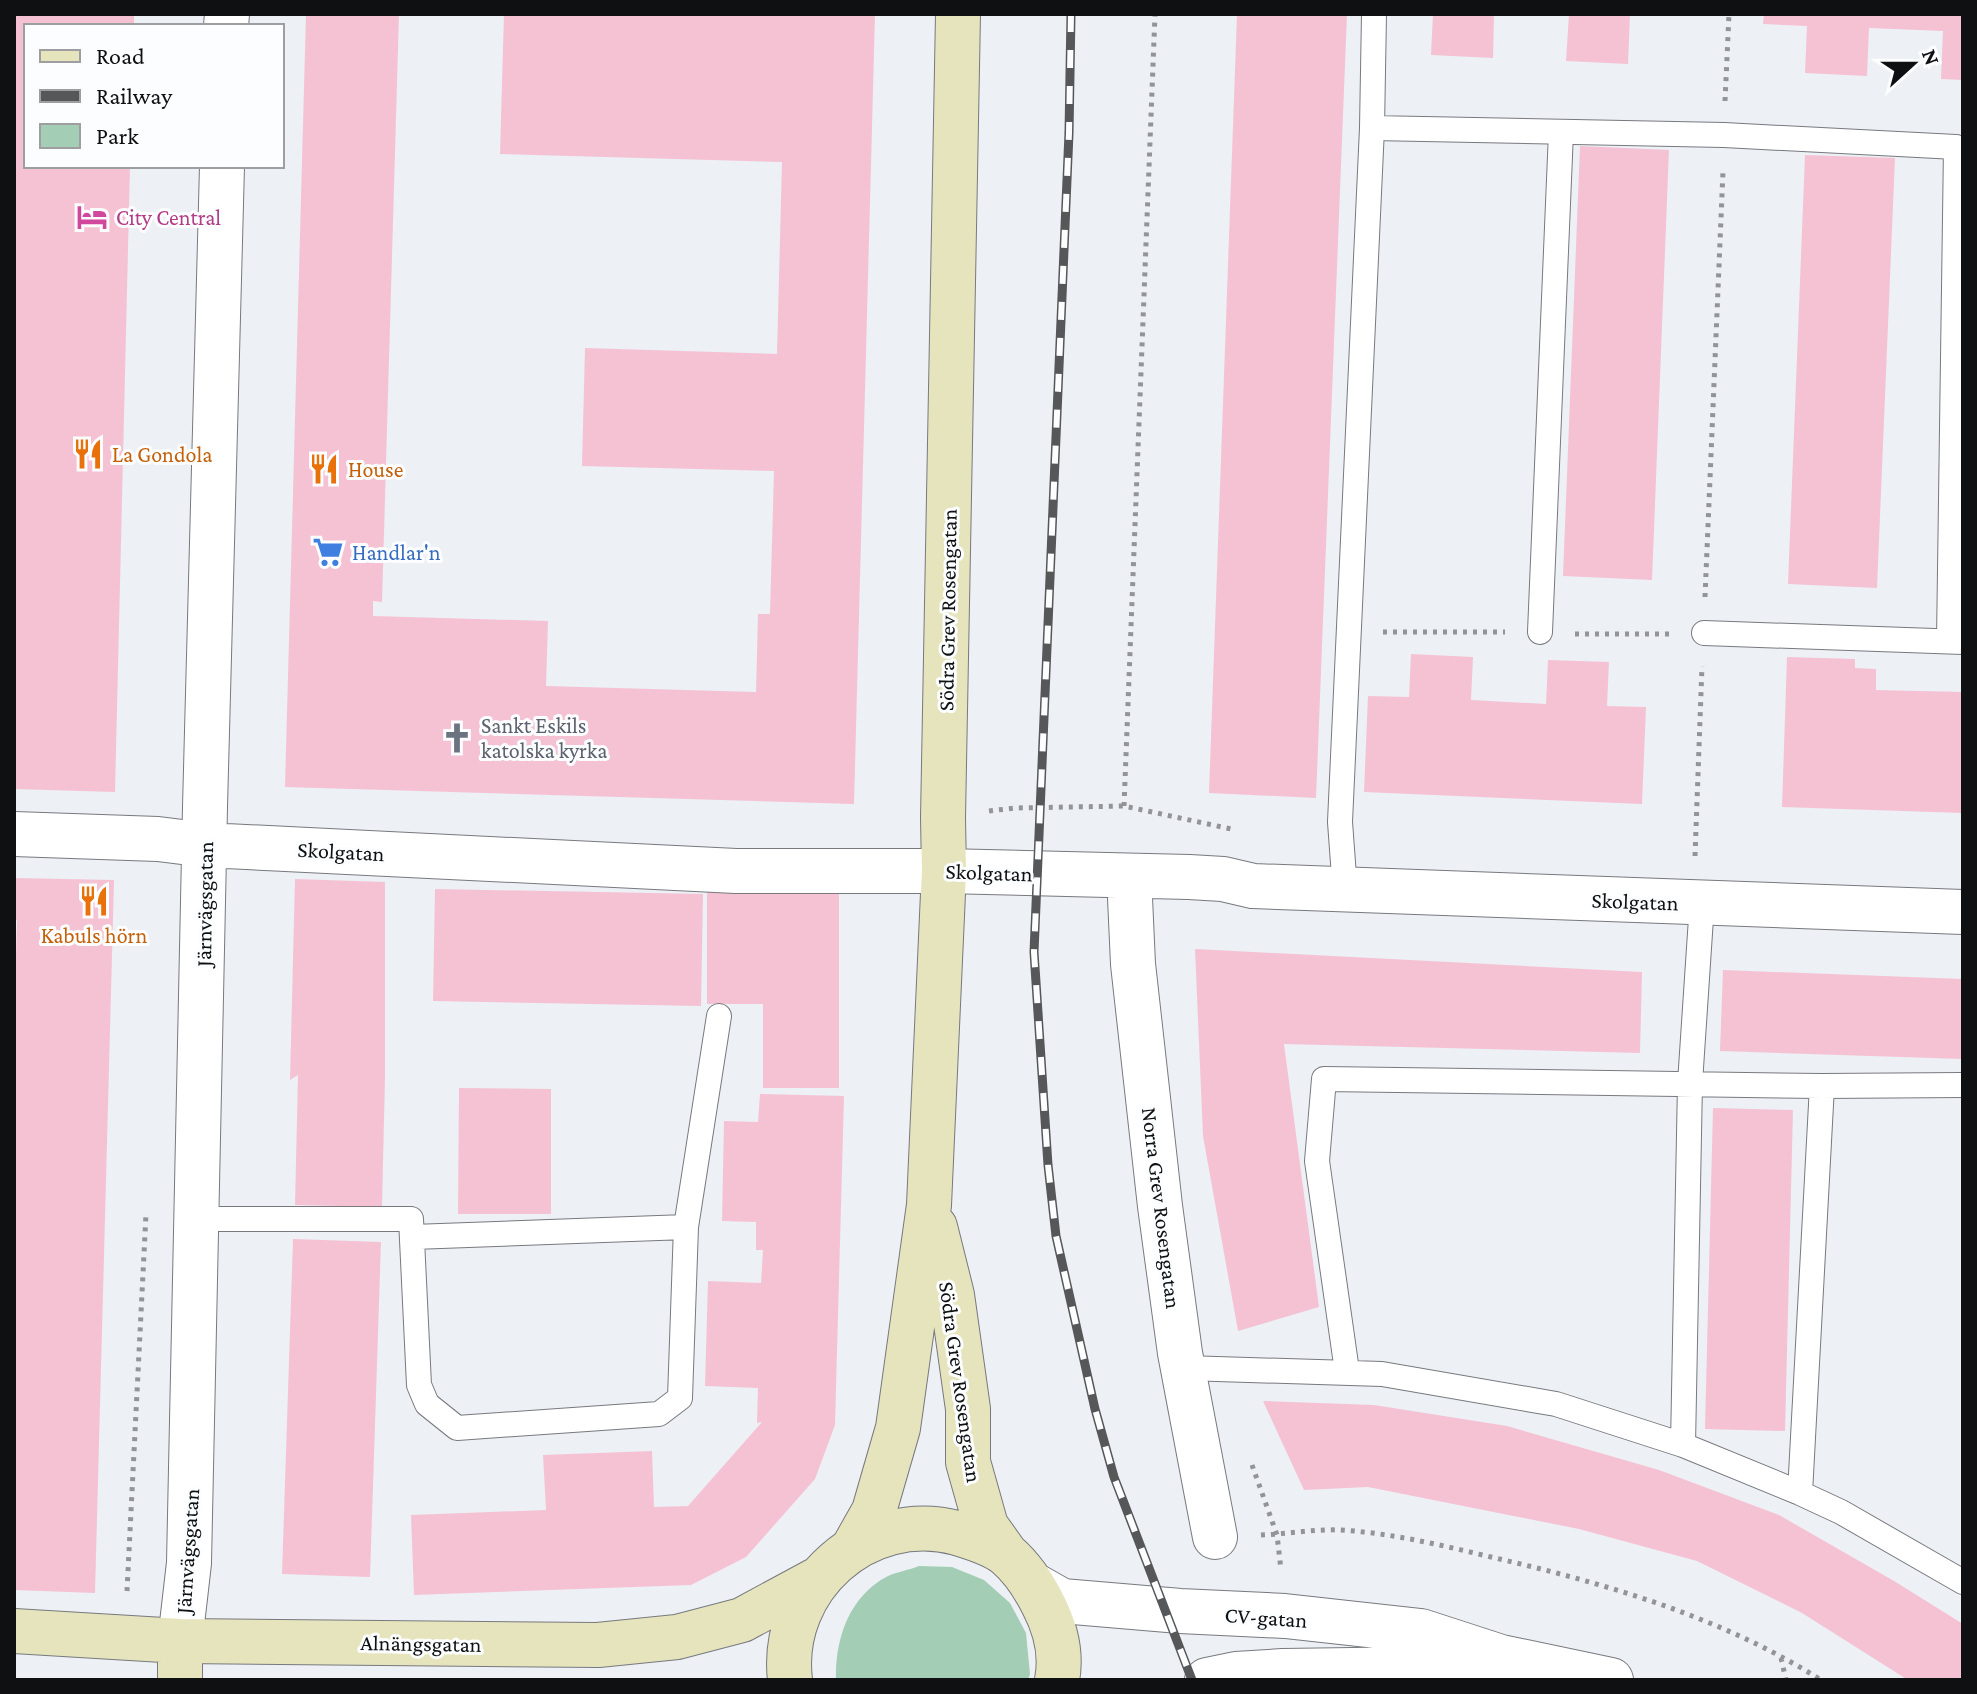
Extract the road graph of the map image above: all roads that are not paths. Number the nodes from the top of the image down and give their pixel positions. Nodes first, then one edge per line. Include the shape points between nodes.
1 (958, 14) edge
2 (1374, 14) edge
3 (1372, 128) junction
4 (1561, 132) junction
5 (222, 168) edge
6 (1540, 632) dead end
7 (1704, 633) road end
8 (1956, 641) edge
9 (14, 834) edge
10 (206, 845) junction
11 (944, 871) junction
12 (1129, 876) junction
13 (1345, 890) junction
14 (1702, 903) junction
15 (1963, 912) edge
16 (719, 1016) dead end
17 (1690, 1083) junction
18 (1963, 1085) edge
19 (1822, 1086) junction
20 (929, 1205) junction
21 (197, 1219) junction
22 (686, 1227) junction
23 (413, 1237) junction
24 (1185, 1368) junction
25 (1347, 1371) junction
26 (1683, 1445) junction
27 (1800, 1493) junction
28 (1215, 1537) road end
29 (852, 1550) junction
30 (1019, 1569) junction
31 (816, 1580) junction
32 (1963, 1582) edge
33 (14, 1631) edge
34 (1501, 1657) junction
35 (180, 1661) edge
36 (790, 1680) edge
37 (1057, 1680) edge
38 (1207, 1680) edge
39 (1611, 1680) edge

1 - 11 main road, Södra Grev Rosengatan
2 - 3 lane
3 - 4 lane
3 - 13 lane via 1340,822
4 - 6 lane
4 - 8 lane via 1956,147
5 - 10 street, Järnvägsgatan
7 - 8 lane
9 - 10 street, Skolgatan
10 - 11 street, Skolgatan via 736,871
10 - 21 street, Järnvägsgatan
11 - 12 street, Skolgatan
11 - 20 main road, Södra Grev Rosengatan
12 - 13 street, Skolgatan
12 - 24 street, Norra Grev Rosengatan via 1133,964 1158,1191
13 - 14 street, Skolgatan
14 - 15 street, Skolgatan
14 - 17 lane
16 - 22 lane
17 - 19 lane
17 - 25 lane via 1324,1079 1317,1161
17 - 26 lane
18 - 19 lane
19 - 27 lane
20 - 29 main road, Södra Grev Rosengatan via 898,1428 874,1511
20 - 30 main road, Södra Grev Rosengatan via 952,1295 968,1409 968,1462 986,1526
21 - 23 lane via 411,1219
21 - 35 street, Järnvägsgatan via 189,1563
22 - 23 lane
22 - 23 lane via 680,1398 659,1414 457,1428 427,1404 419,1385
24 - 25 lane
24 - 28 street, Norra Grev Rosengatan
25 - 26 lane via 1556,1404
26 - 27 lane
27 - 32 lane
29 - 30 main road via 891,1532 936,1528 973,1538
29 - 31 main road
30 - 34 street, CV-gatan via 1062,1601 1421,1631
30 - 37 main road, Södra Grev Rosengatan via 1052,1621 1060,1663
31 - 35 main road, Alnängsgatan via 742,1620 677,1637 598,1645
31 - 36 main road via 792,1630
33 - 35 main road, Alnängsgatan via 123,1637
34 - 38 street, CV-gatan via 1422,1669 1283,1671
34 - 39 street, CV-gatan

